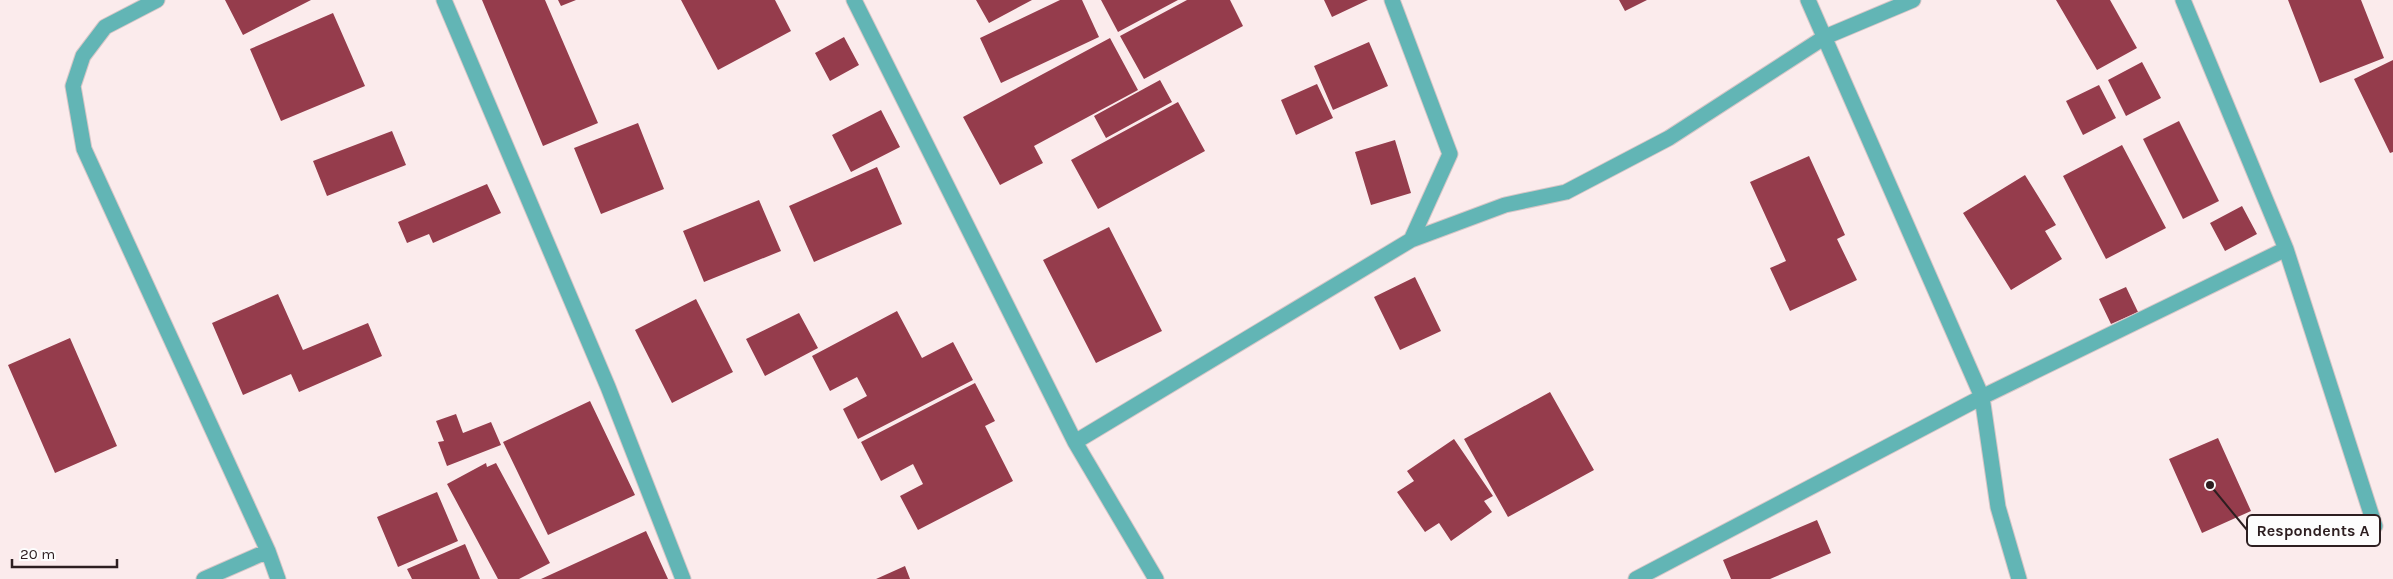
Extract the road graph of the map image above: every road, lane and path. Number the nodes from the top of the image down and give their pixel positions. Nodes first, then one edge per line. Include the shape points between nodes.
1 (157, 0) edge
2 (444, 0) edge
3 (854, 0) edge
4 (1392, 0) edge
5 (1808, 0) edge
6 (1913, 0) edge
7 (2183, 0) edge
8 (1826, 37) junction
9 (1411, 240) junction
10 (2286, 249) junction
11 (1982, 398) junction
12 (1075, 442) junction
13 (2375, 526) dead end
14 (268, 551) junction
15 (204, 579) edge
16 (278, 579) edge
17 (683, 579) edge
18 (1156, 579) edge
19 (1636, 579) edge
20 (2019, 579) edge

1 - 14 street via 105,28 83,56 73,86 84,149
2 - 17 street via 608,387
3 - 12 street
4 - 9 street via 1450,154
5 - 8 street
6 - 8 street
7 - 10 street
8 - 9 street via 1669,138 1566,192 1505,205
8 - 11 street
9 - 12 street
10 - 11 street
10 - 13 street
11 - 19 street
11 - 20 street via 1998,507
12 - 18 street
14 - 15 street
14 - 16 street

